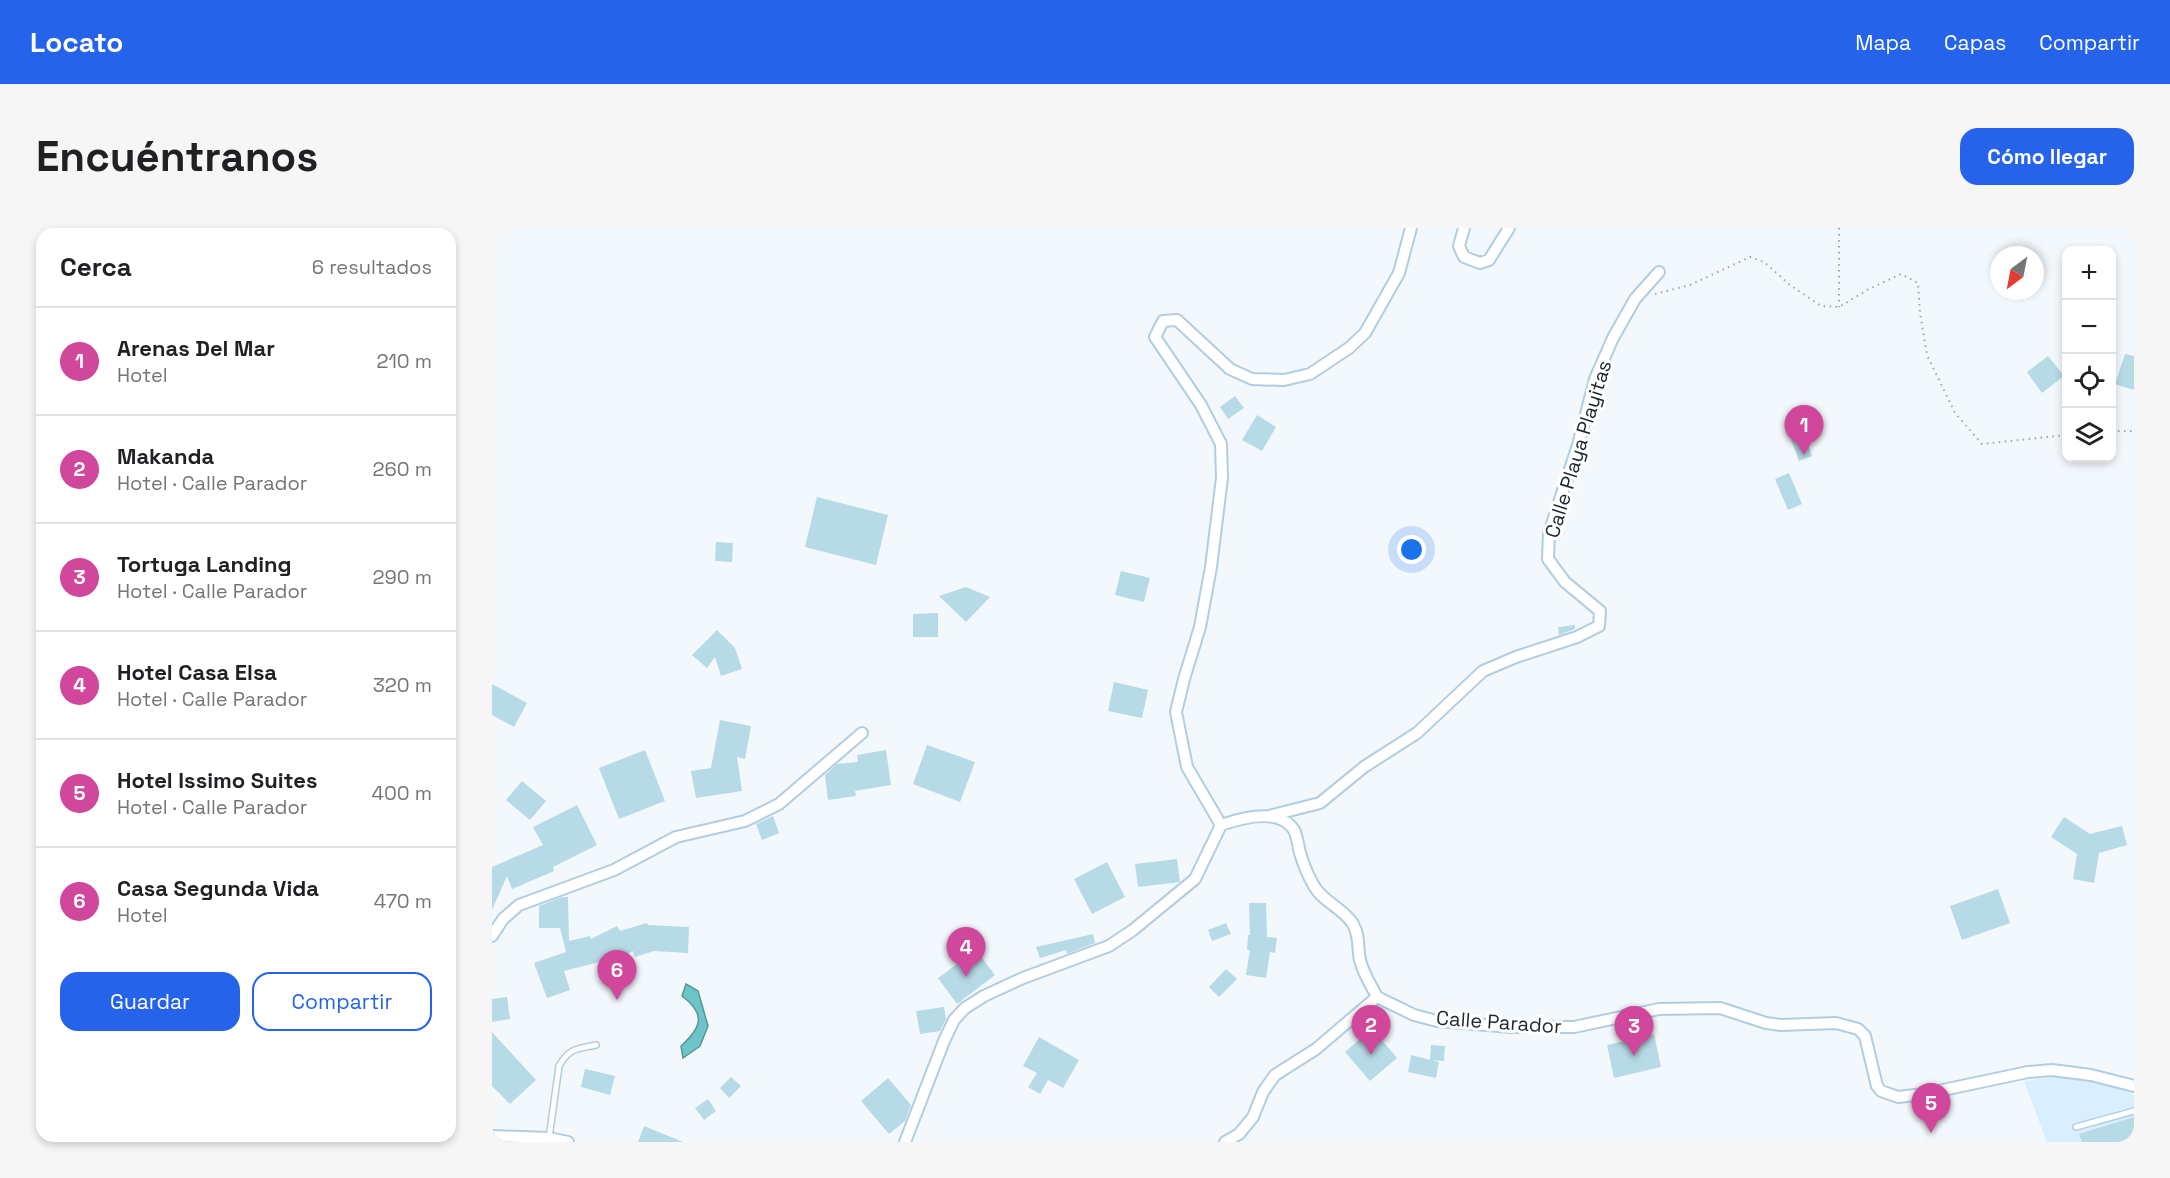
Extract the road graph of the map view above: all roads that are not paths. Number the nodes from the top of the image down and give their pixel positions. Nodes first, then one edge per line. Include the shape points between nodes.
1 (1411, 228) edge
2 (1464, 228) edge
3 (1509, 228) edge
4 (1659, 272) dead end
5 (862, 733) dead end
6 (1268, 816) junction
7 (1221, 825) junction
8 (492, 936) edge
9 (1377, 997) junction
10 (596, 1044) dead end
11 (2134, 1086) edge
12 (2134, 1111) edge
13 (2076, 1127) dead end
14 (492, 1136) edge
15 (549, 1138) junction
16 (568, 1142) edge
17 (905, 1142) edge
18 (1225, 1142) edge

1 - 7 street via 1399,273 1365,333 1310,374 1284,380 1252,379 1230,369 1177,320 1163,321 1155,337 1201,405 1221,444 1222,478 1211,567 1200,627 1176,712 1187,767
2 - 3 street via 1459,246 1464,257 1480,263 1489,260
4 - 6 street, Calle Playa Playitas via 1635,299 1595,379 1549,533 1548,559 1565,582 1600,611 1599,626 1577,638 1483,671 1417,733 1364,766 1320,803
5 - 8 street via 769,810 745,821 676,837 614,870 519,905 502,919
6 - 7 street
6 - 9 street via 1293,829 1316,889 1351,921 1358,934 1360,960
7 - 17 street via 1195,879 1134,930 1109,946 1023,978 965,1008 949,1030
9 - 11 street, Calle Parador via 1437,1021 1511,1027 1574,1027 1680,1008 1720,1008 1781,1025 1836,1023 1858,1029 1865,1036 1877,1086 1898,1097 2052,1070
9 - 18 street via 1275,1076 1252,1117 1239,1134
10 - 15 lane via 571,1051 559,1066
12 - 13 lane
14 - 15 street
15 - 16 street

